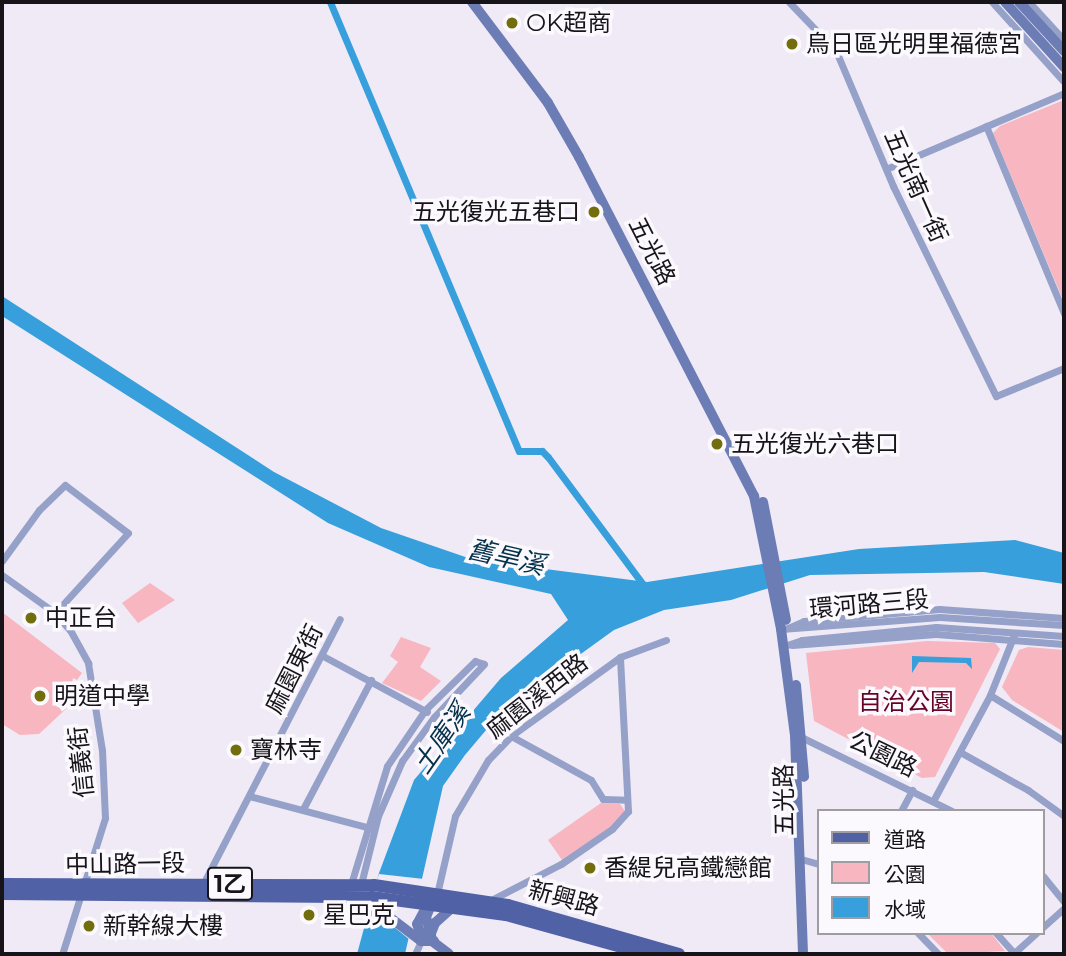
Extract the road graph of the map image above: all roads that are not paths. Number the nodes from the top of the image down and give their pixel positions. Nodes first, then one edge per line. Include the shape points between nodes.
1 (472, 2) edge
2 (480, 2) edge
3 (789, 2) edge
4 (992, 2) edge
5 (1005, 2) edge
6 (1019, 2) edge
7 (1029, 2) edge
8 (1064, 40) edge
9 (1064, 51) edge
10 (1064, 67) edge
11 (1064, 82) edge
12 (1064, 93) edge
13 (986, 126) junction
14 (886, 169) junction
15 (1064, 313) edge
16 (1064, 368) edge
17 (767, 536) junction
18 (2, 561) edge
19 (2, 575) edge
20 (55, 614) junction
21 (1015, 617) junction
22 (1064, 618) edge
23 (340, 619) dead end
24 (1064, 625) edge
25 (784, 628) junction
26 (1014, 636) junction
27 (1064, 636) edge
28 (666, 640) dead end
29 (1064, 644) edge
30 (787, 645) junction
31 (323, 656) junction
32 (620, 657) junction
33 (371, 680) junction
34 (990, 695) junction
35 (425, 710) junction
36 (434, 717) junction
37 (511, 736) junction
38 (800, 737) junction
39 (1064, 741) edge
40 (960, 752) junction
41 (912, 790) junction
42 (249, 796) junction
43 (627, 800) junction
44 (933, 801) junction
45 (303, 809) junction
46 (902, 809) edge
47 (948, 809) edge
48 (1064, 816) edge
49 (370, 828) junction
50 (804, 860) junction
51 (818, 864) edge
52 (1045, 878) edge
53 (2, 884) edge
54 (203, 884) junction
55 (84, 891) junction
56 (365, 892) junction
57 (2, 894) edge
58 (429, 899) junction
59 (489, 901) junction
60 (1064, 902) edge
61 (454, 906) junction
62 (1064, 908) edge
63 (1045, 925) edge
64 (920, 935) edge
65 (998, 935) edge
66 (1034, 935) edge
67 (428, 939) junction
68 (62, 954) edge
69 (415, 954) edge
70 (449, 954) edge
71 (648, 954) edge
72 (679, 954) edge
73 (803, 954) edge
74 (808, 954) edge
75 (938, 954) edge
76 (1014, 954) edge

1 - 17 main road, 五光路 via 548,103 579,157 739,461
2 - 17 main road, 五光路 via 515,46 586,154 751,471
3 - 14 street, 五光南一街 via 833,46
4 - 11 street
5 - 10 main road
6 - 9 main road
7 - 8 street
12 - 13 street
13 - 14 street
13 - 15 street
14 - 16 street, 五光南一街 via 996,396
17 - 25 main road, 五光路
18 - 20 street via 39,510 65,485 128,533
19 - 20 street, 信義街
20 - 55 street, 信義街 via 70,629 88,663 102,750 105,818
21 - 22 street, 環河路三段
21 - 24 street, 環河路三段
21 - 25 street, 環河路三段 via 939,609 800,621
21 - 26 street
23 - 31 street, 麻園東街
25 - 30 main road, 五光路
26 - 27 street, 環河路三段
26 - 29 street, 環河路三段
26 - 30 street, 環河路三段 via 936,634
26 - 34 street
28 - 32 street, 麻園溪西路
30 - 38 main road, 五光路
31 - 33 street
31 - 42 street, 麻園東街
32 - 37 street, 麻園溪西路
32 - 43 street
33 - 35 street
33 - 45 street
34 - 39 street
34 - 40 street
35 - 36 street
35 - 36 street via 475,661 484,664
35 - 49 street via 387,766
36 - 49 street via 402,761
37 - 43 street via 591,780 603,799
37 - 58 street, 麻園溪西路 via 473,779 455,816
38 - 41 street, 公園路
38 - 50 main road, 五光路
40 - 44 street
40 - 48 street
41 - 44 street, 公園路
41 - 46 street
42 - 45 street
42 - 54 street, 麻園東街
43 - 59 street via 628,811 612,829 561,864
44 - 47 street, 公園路
45 - 49 street
49 - 56 street
50 - 51 street
50 - 73 main road, 五光路
50 - 74 main road, 五光路
52 - 60 street
53 - 55 main road, 中山路一段 / 1乙
54 - 55 main road, 中山路一段 / 1乙
54 - 56 main road, 中山路一段 / 1乙
55 - 56 main road, 中山路一段 / 1乙
55 - 57 main road, 中山路一段 / 1乙
55 - 68 street, 信義街
56 - 58 main road, 1乙
56 - 67 main road
58 - 59 main road, 新興路 / 1乙
58 - 61 main road, 新興路 / 1乙
58 - 67 main road via 417,924
59 - 72 main road, 新興路 / 1乙
61 - 67 main road via 435,923
61 - 71 main road, 新興路 / 1乙 via 558,927
62 - 63 street
64 - 75 street
65 - 76 street
66 - 76 street
67 - 69 street
67 - 70 main road

